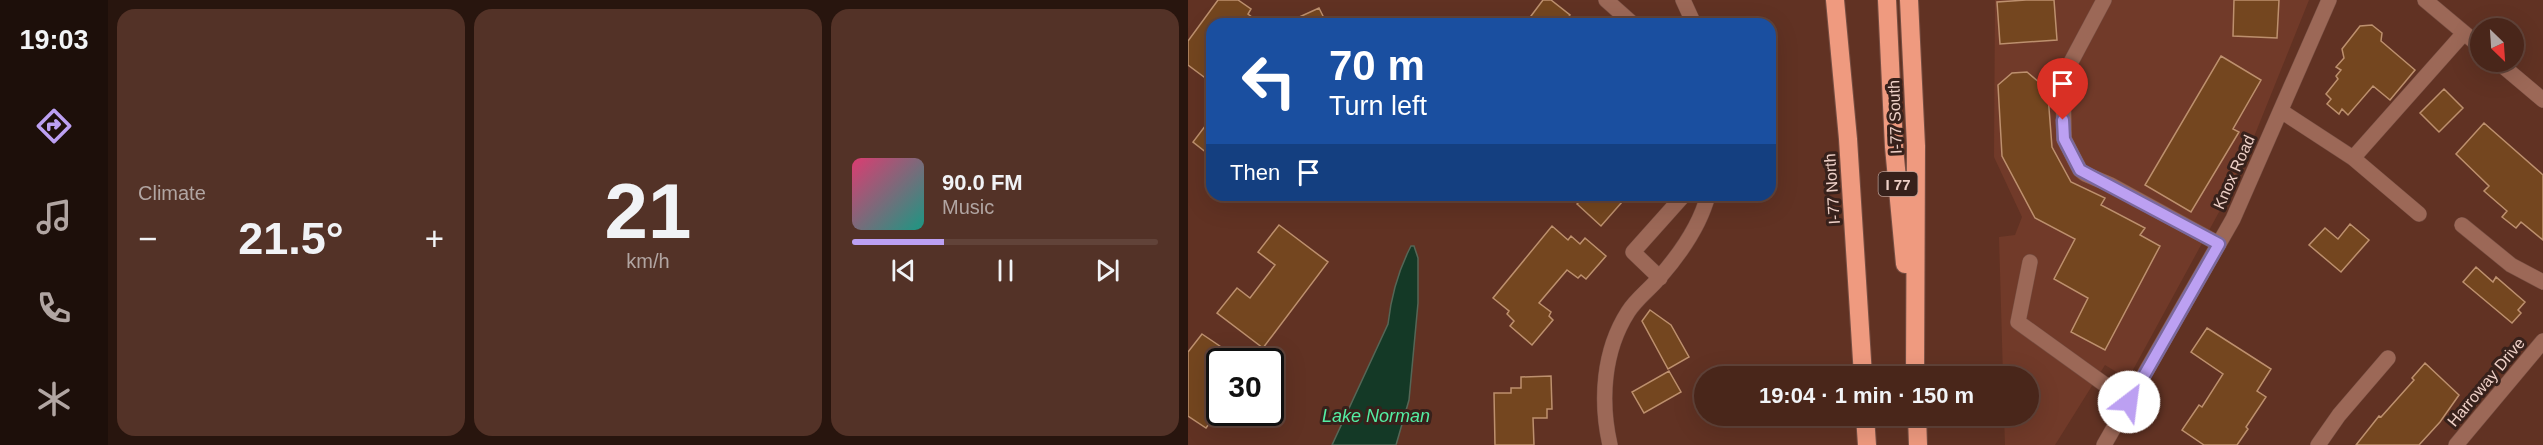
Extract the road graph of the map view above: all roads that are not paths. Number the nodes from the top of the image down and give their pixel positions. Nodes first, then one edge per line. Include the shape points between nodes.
1 (1606, 0) edge
2 (1683, 0) edge
3 (1835, 0) edge
4 (1847, 0) edge
5 (1887, 0) edge
6 (1909, 0) edge
7 (2104, 0) edge
8 (2329, 0) edge
9 (2425, 0) edge
10 (1626, 18) edge
11 (1691, 18) edge
12 (2464, 33) junction
13 (2470, 38) edge
14 (2510, 72) edge
15 (2543, 100) edge
16 (2281, 111) junction
17 (1848, 139) junction
18 (2353, 158) junction
19 (1679, 201) edge
20 (1706, 201) edge
21 (2419, 214) dead end
22 (2462, 225) dead end
23 (2219, 244) junction
24 (2030, 262) dead end
25 (1660, 278) junction
26 (2543, 282) edge
27 (2543, 341) edge
28 (2388, 358) dead end
29 (1862, 366) edge
30 (1914, 366) edge
31 (1915, 366) edge
32 (2129, 402) junction
33 (1866, 426) edge
34 (1917, 426) edge
35 (1610, 445) edge
36 (1867, 445) edge
37 (1918, 445) edge
38 (2104, 445) edge
39 (2318, 445) edge
40 (2456, 445) edge

1 - 10 street
2 - 11 street
3 - 17 highway, I-77 North
4 - 17 highway
5 - 30 highway, I 77 via 1894,147
6 - 31 highway, I-77 South / I 77 via 1916,146
7 - 23 street via 2063,76 2066,145 2085,174
8 - 16 street, Knox Road
9 - 12 street
12 - 13 street
12 - 18 street
14 - 15 street
16 - 18 street
16 - 23 street, Knox Road
17 - 29 highway, I-77 North
18 - 21 street
19 - 25 street via 1633,252
20 - 25 street via 1686,244
22 - 26 street via 2511,265
23 - 32 street, Knox Road
24 - 32 street via 2018,321
25 - 35 street via 1628,311 1611,350 1604,389
27 - 40 street, Harroway Drive
28 - 39 street
32 - 38 street, Knox Road
33 - 36 highway
34 - 37 highway

